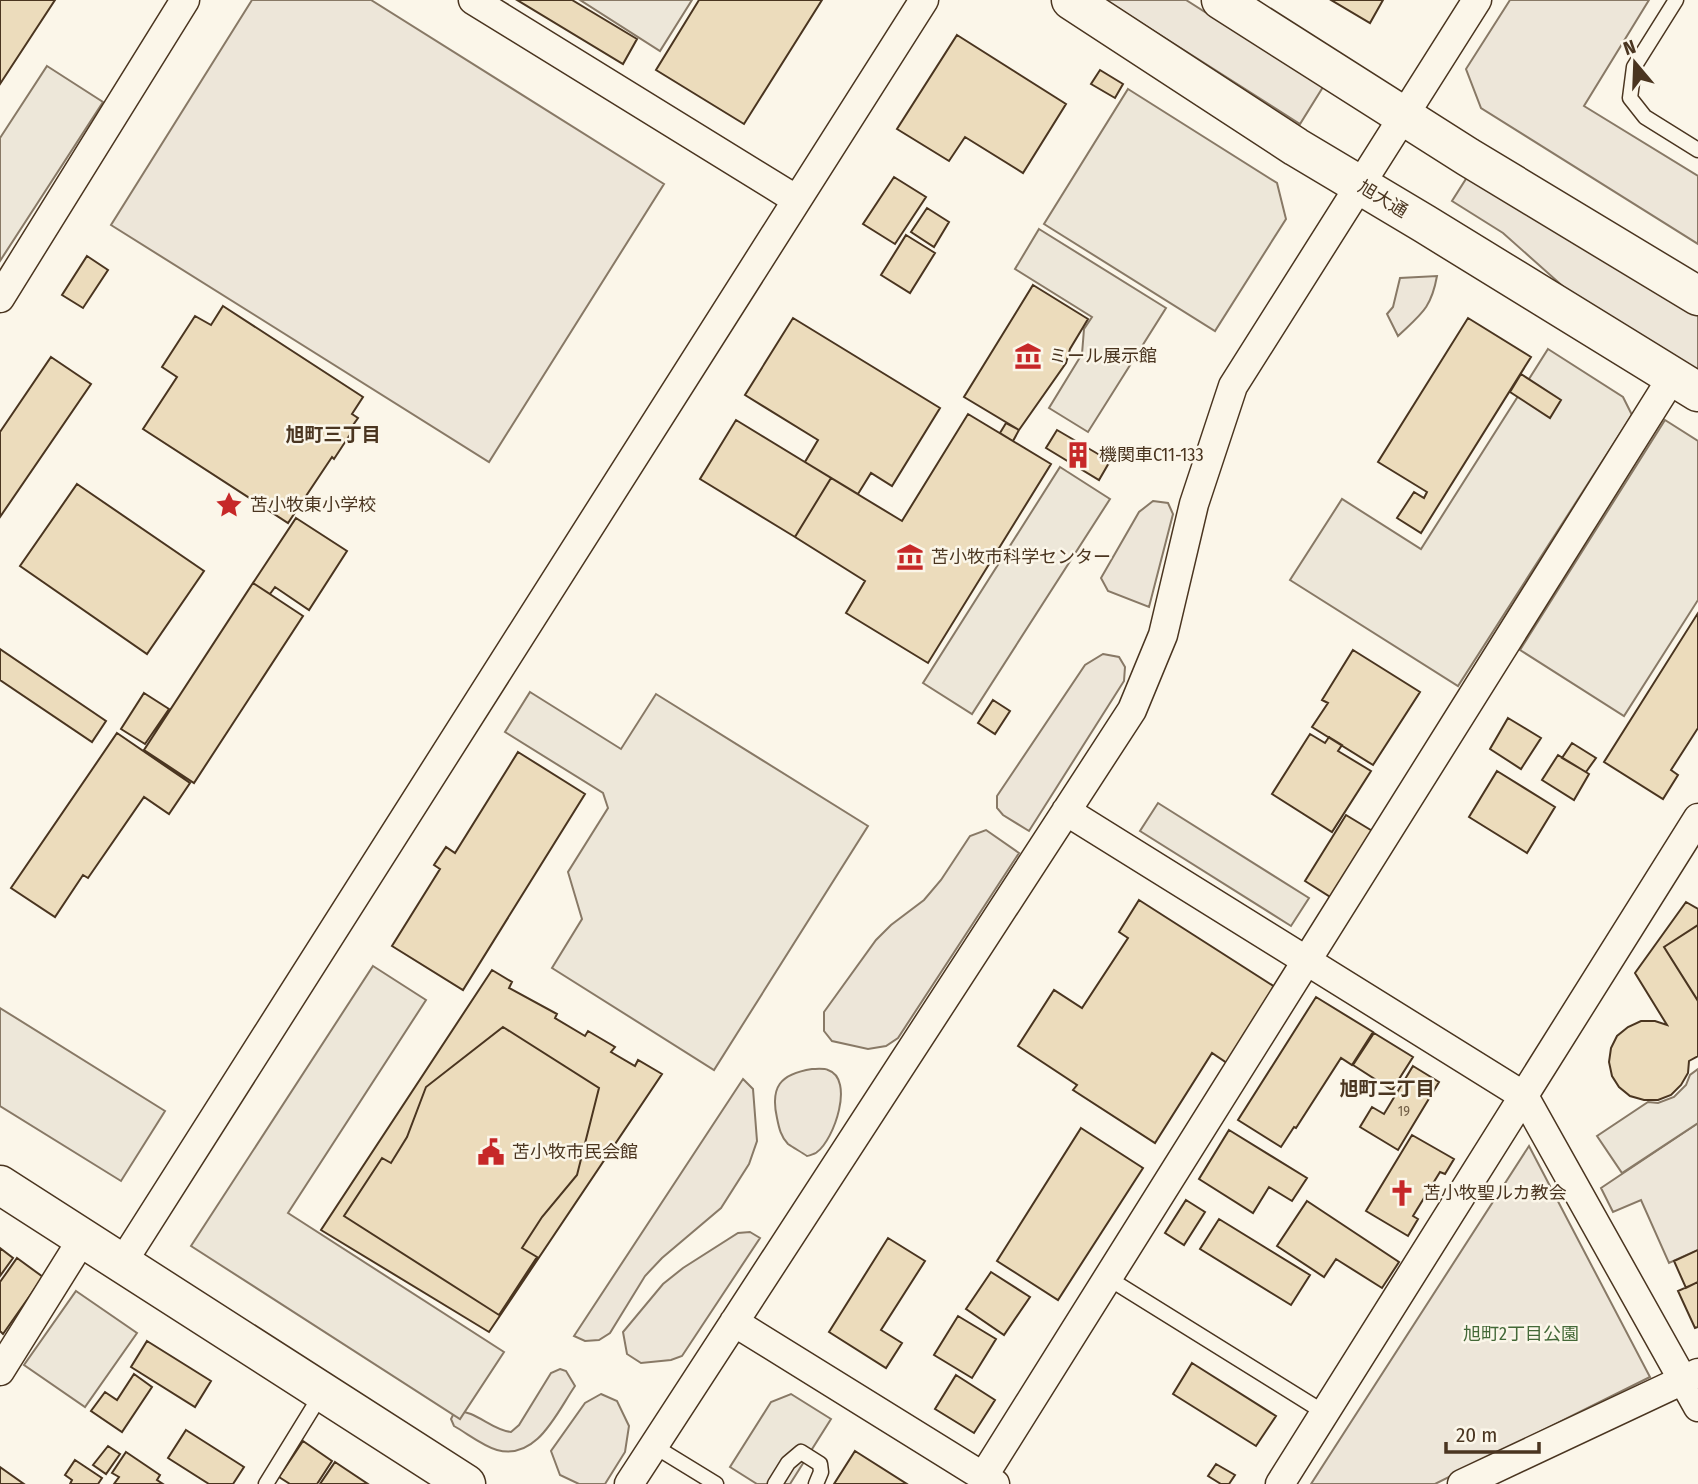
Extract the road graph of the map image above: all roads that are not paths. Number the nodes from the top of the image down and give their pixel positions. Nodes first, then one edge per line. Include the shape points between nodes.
1 (186, 0) edge
2 (473, 0) edge
3 (924, 0) edge
4 (1071, 0) edge
5 (1221, 0) edge
6 (1477, 0) edge
7 (1676, 0) edge
8 (1404, 116) junction
9 (1698, 150) edge
10 (1360, 185) junction
11 (797, 200) junction
12 (1698, 296) edge
13 (0, 298) edge
14 (1686, 384) edge
15 (1066, 811) junction
16 (1694, 839) edge
17 (1307, 960) junction
18 (1524, 1096) junction
19 (0, 1185) edge
20 (83, 1238) junction
21 (122, 1263) junction
22 (1108, 1278) junction
23 (734, 1322) junction
24 (0, 1371) edge
25 (1691, 1377) edge
26 (323, 1392) junction
27 (1698, 1407) edge
28 (1325, 1413) junction
29 (654, 1446) junction
30 (989, 1480) edge
31 (266, 1484) edge
32 (466, 1484) edge
33 (629, 1484) edge
34 (716, 1484) edge
35 (775, 1484) edge
36 (816, 1484) edge
37 (1280, 1484) edge
38 (1462, 1484) edge

1 - 13 street
2 - 11 street
3 - 11 street
4 - 10 street, 旭大通
5 - 8 street
6 - 8 street
7 - 9 lane via 1634,67 1630,98 1645,117
8 - 10 street
8 - 12 street
10 - 14 street, 旭大通
10 - 15 street via 1233,386 1194,504 1163,635 1132,710
11 - 21 street
14 - 17 street
15 - 17 street
15 - 23 street
16 - 18 street
17 - 18 street
17 - 22 street
18 - 25 street
18 - 28 street
19 - 20 street
20 - 21 street
20 - 24 street
21 - 26 street
22 - 28 lane
22 - 30 street
23 - 29 street
23 - 30 street
25 - 27 street
25 - 38 street
26 - 31 lane
26 - 32 street
28 - 37 street
29 - 33 street
29 - 34 lane
35 - 36 lane via 801,1452 820,1464

